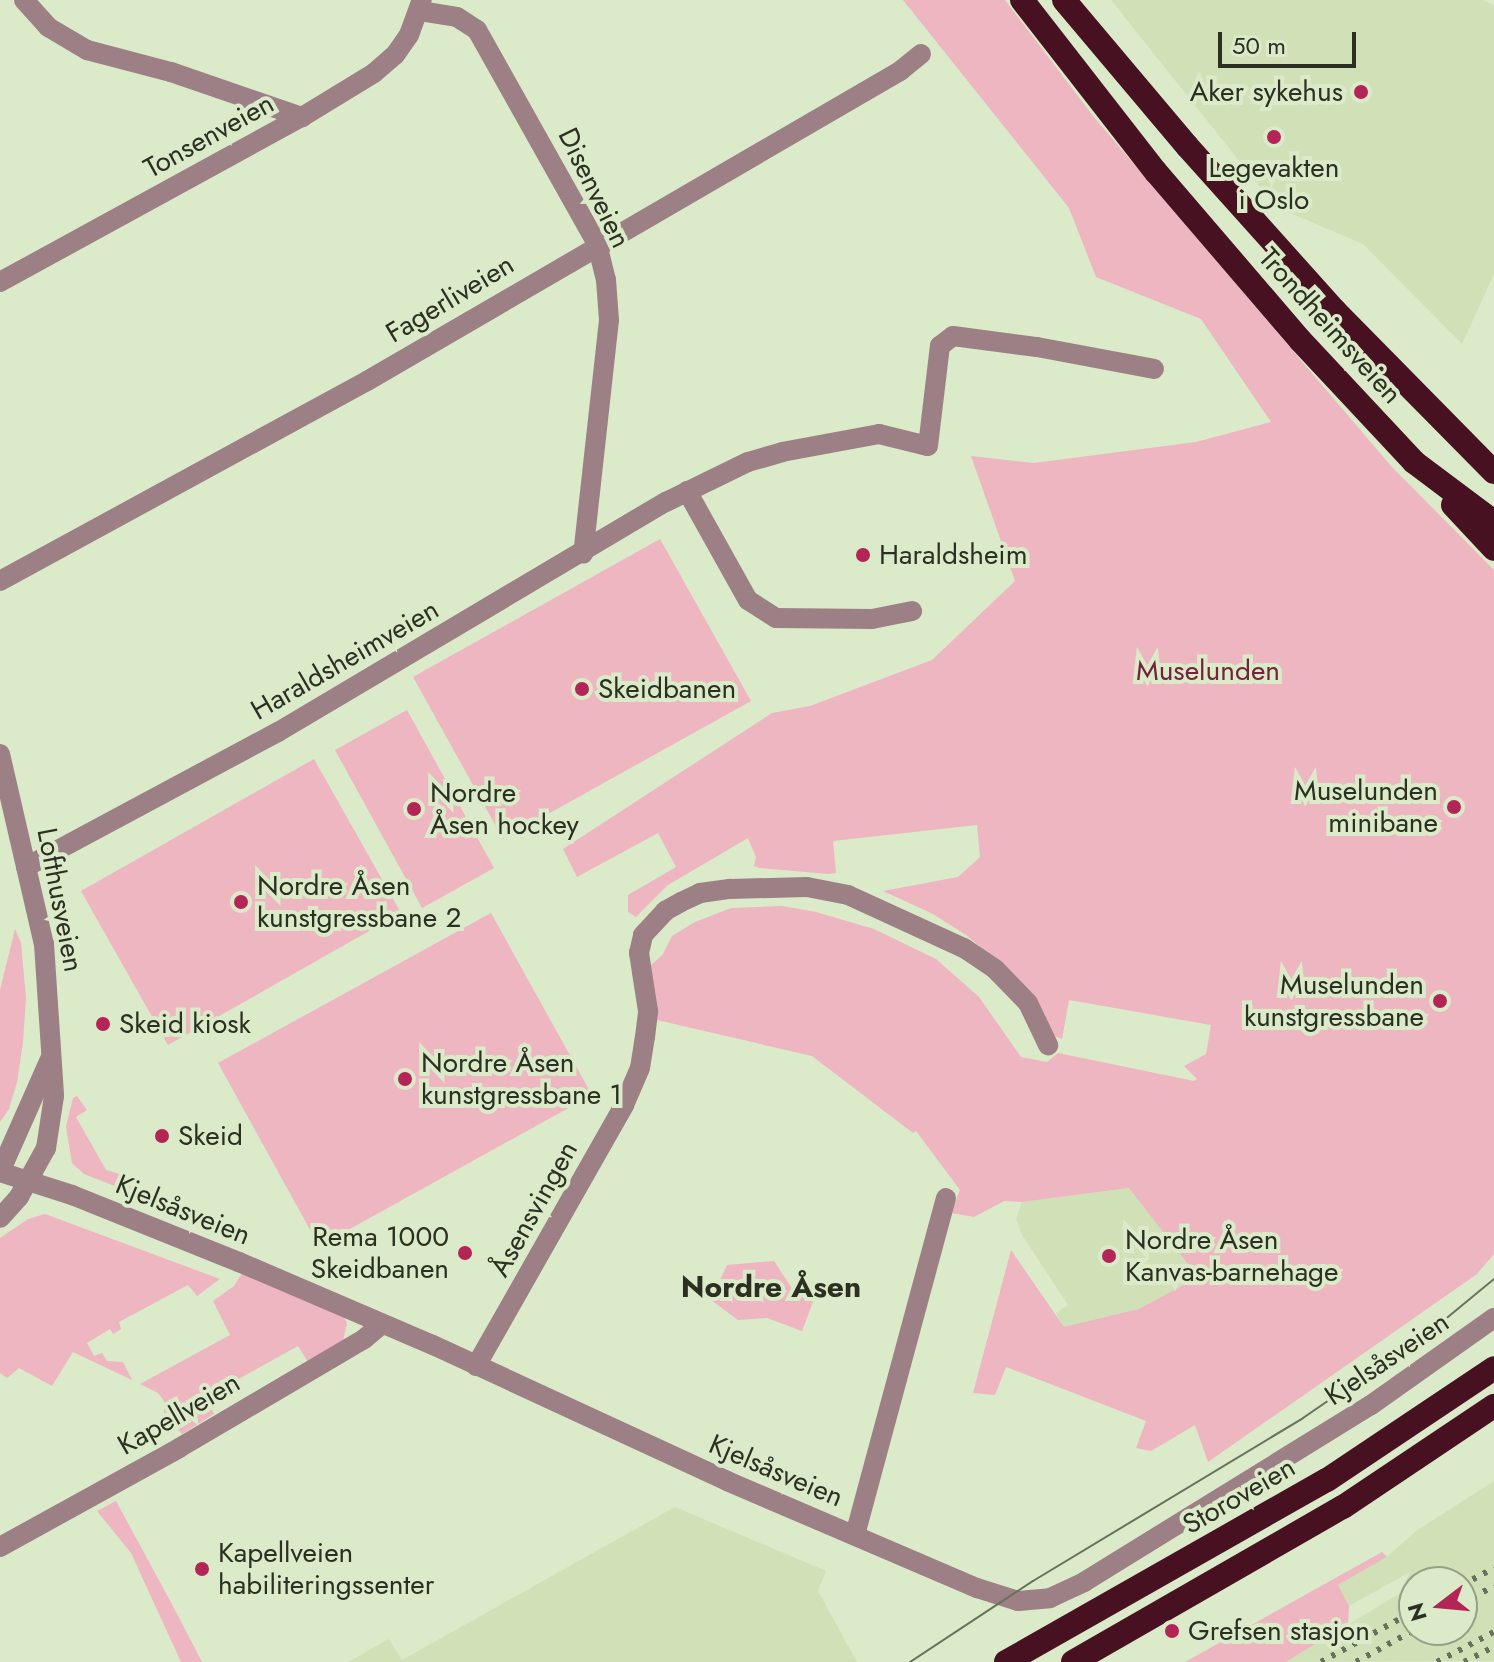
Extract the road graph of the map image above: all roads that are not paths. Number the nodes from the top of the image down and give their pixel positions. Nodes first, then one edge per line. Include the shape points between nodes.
1 (24, 0) edge
2 (1022, 0) edge
3 (1064, 0) edge
4 (421, 6) edge
5 (921, 54) dead end
6 (302, 117) junction
7 (597, 244) junction
8 (0, 282) edge
9 (1154, 369) dead end
10 (1414, 462) junction
11 (1491, 469) edge
12 (687, 491) junction
13 (1494, 522) edge
14 (1494, 549) edge
15 (583, 554) junction
16 (0, 581) edge
17 (912, 611) dead end
18 (0, 754) edge
19 (26, 867) junction
20 (1048, 1045) dead end
21 (50, 1059) junction
22 (0, 1172) edge
23 (28, 1181) junction
24 (946, 1198) dead end
25 (0, 1218) edge
26 (1494, 1318) edge
27 (382, 1324) junction
28 (476, 1366) junction
29 (1494, 1368) edge
30 (1494, 1406) edge
31 (855, 1535) junction
32 (0, 1547) edge
33 (1006, 1662) edge
34 (1073, 1662) edge

1 - 6 street via 48,27 87,50
2 - 10 highway, Trondheimsveien via 1203,229
3 - 11 highway, Trondheimsveien via 1325,300
4 - 6 street, Tonsenveien via 395,55
4 - 7 street, Disenveien via 457,17 477,30
5 - 7 street, Fagerliveien via 900,71
6 - 8 street, Tonsenveien
7 - 15 street, Disenveien via 609,320
7 - 16 street, Fagerliveien via 367,381
9 - 12 street, Haraldsheimveien via 953,336 940,346 928,446 879,434 782,452
10 - 13 highway, Trondheimsveien
10 - 14 highway
12 - 15 street, Haraldsheimveien
12 - 17 street via 748,600 776,618 872,619
15 - 19 street, Haraldsheimveien via 278,732
18 - 19 street, Lofthusveien
19 - 21 street, Lofthusveien via 45,954
20 - 28 street, Åsensvingen via 1028,1003 995,969 964,948 848,895 807,887 730,889 700,893 673,907 643,935 639,953 648,1011 640,1068 630,1093
21 - 22 street, Lofthusveien
21 - 23 street, Lofthusveien via 51,1124 46,1148
22 - 23 street, Kjelsåsveien
23 - 25 street, Lofthusveien
23 - 27 street, Kjelsåsveien
24 - 31 street
26 - 31 street, Kjelsåsveien via 1247,1484 1050,1598 1028,1602 993,1594
27 - 28 street, Kjelsåsveien
27 - 32 street, Kapellveien via 179,1448
28 - 31 street, Kjelsåsveien
29 - 33 highway, Storoveien via 1327,1480
30 - 34 highway via 1343,1507

